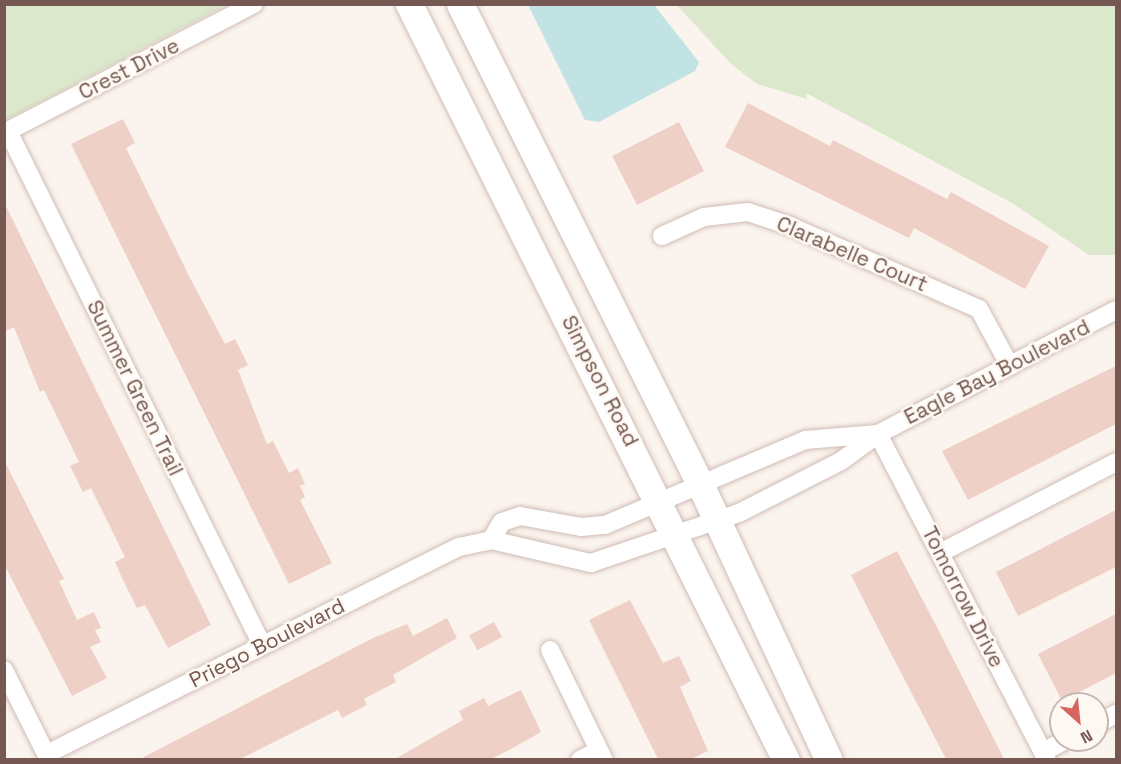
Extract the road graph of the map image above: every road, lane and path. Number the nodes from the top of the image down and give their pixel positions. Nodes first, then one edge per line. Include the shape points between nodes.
1 (254, 4) edge
2 (409, 4) edge
3 (460, 4) edge
4 (6, 132) edge
5 (662, 236) dead end
6 (1116, 310) edge
7 (1010, 366) junction
8 (878, 434) junction
9 (1116, 462) edge
10 (701, 486) junction
11 (661, 501) junction
12 (718, 520) junction
13 (678, 536) junction
14 (491, 540) junction
15 (940, 554) junction
16 (262, 645) junction
17 (550, 650) dead end
18 (4, 670) edge
19 (601, 755) edge
20 (1045, 756) edge
21 (48, 757) edge
22 (580, 759) edge
23 (786, 759) edge
24 (829, 759) edge

1 - 4 street, Crest Drive
2 - 11 main road, Simpson Road
3 - 10 main road, Simpson Road
4 - 16 street, Summer Green Trail
5 - 7 street, Clarabelle Court via 704,217 748,212 790,226 979,309
6 - 7 street, Eagle Bay Boulevard
7 - 8 street, Eagle Bay Boulevard
8 - 10 street, Eagle Bay Boulevard via 805,440
8 - 12 street, Eagle Bay Boulevard via 842,461
8 - 15 street, Tomorrow Drive
9 - 15 street
10 - 11 street
10 - 12 main road, Simpson Road
11 - 13 main road, Simpson Road
11 - 14 street via 605,525 581,527 520,516 502,522
12 - 13 street, Priego Boulevard
12 - 24 main road, Simpson Road
13 - 14 street, Priego Boulevard via 591,563
13 - 23 main road, Simpson Road
14 - 16 street, Priego Boulevard via 459,547
15 - 20 street, Tomorrow Drive
16 - 21 street, Priego Boulevard
17 - 19 street
18 - 21 street
19 - 22 street

